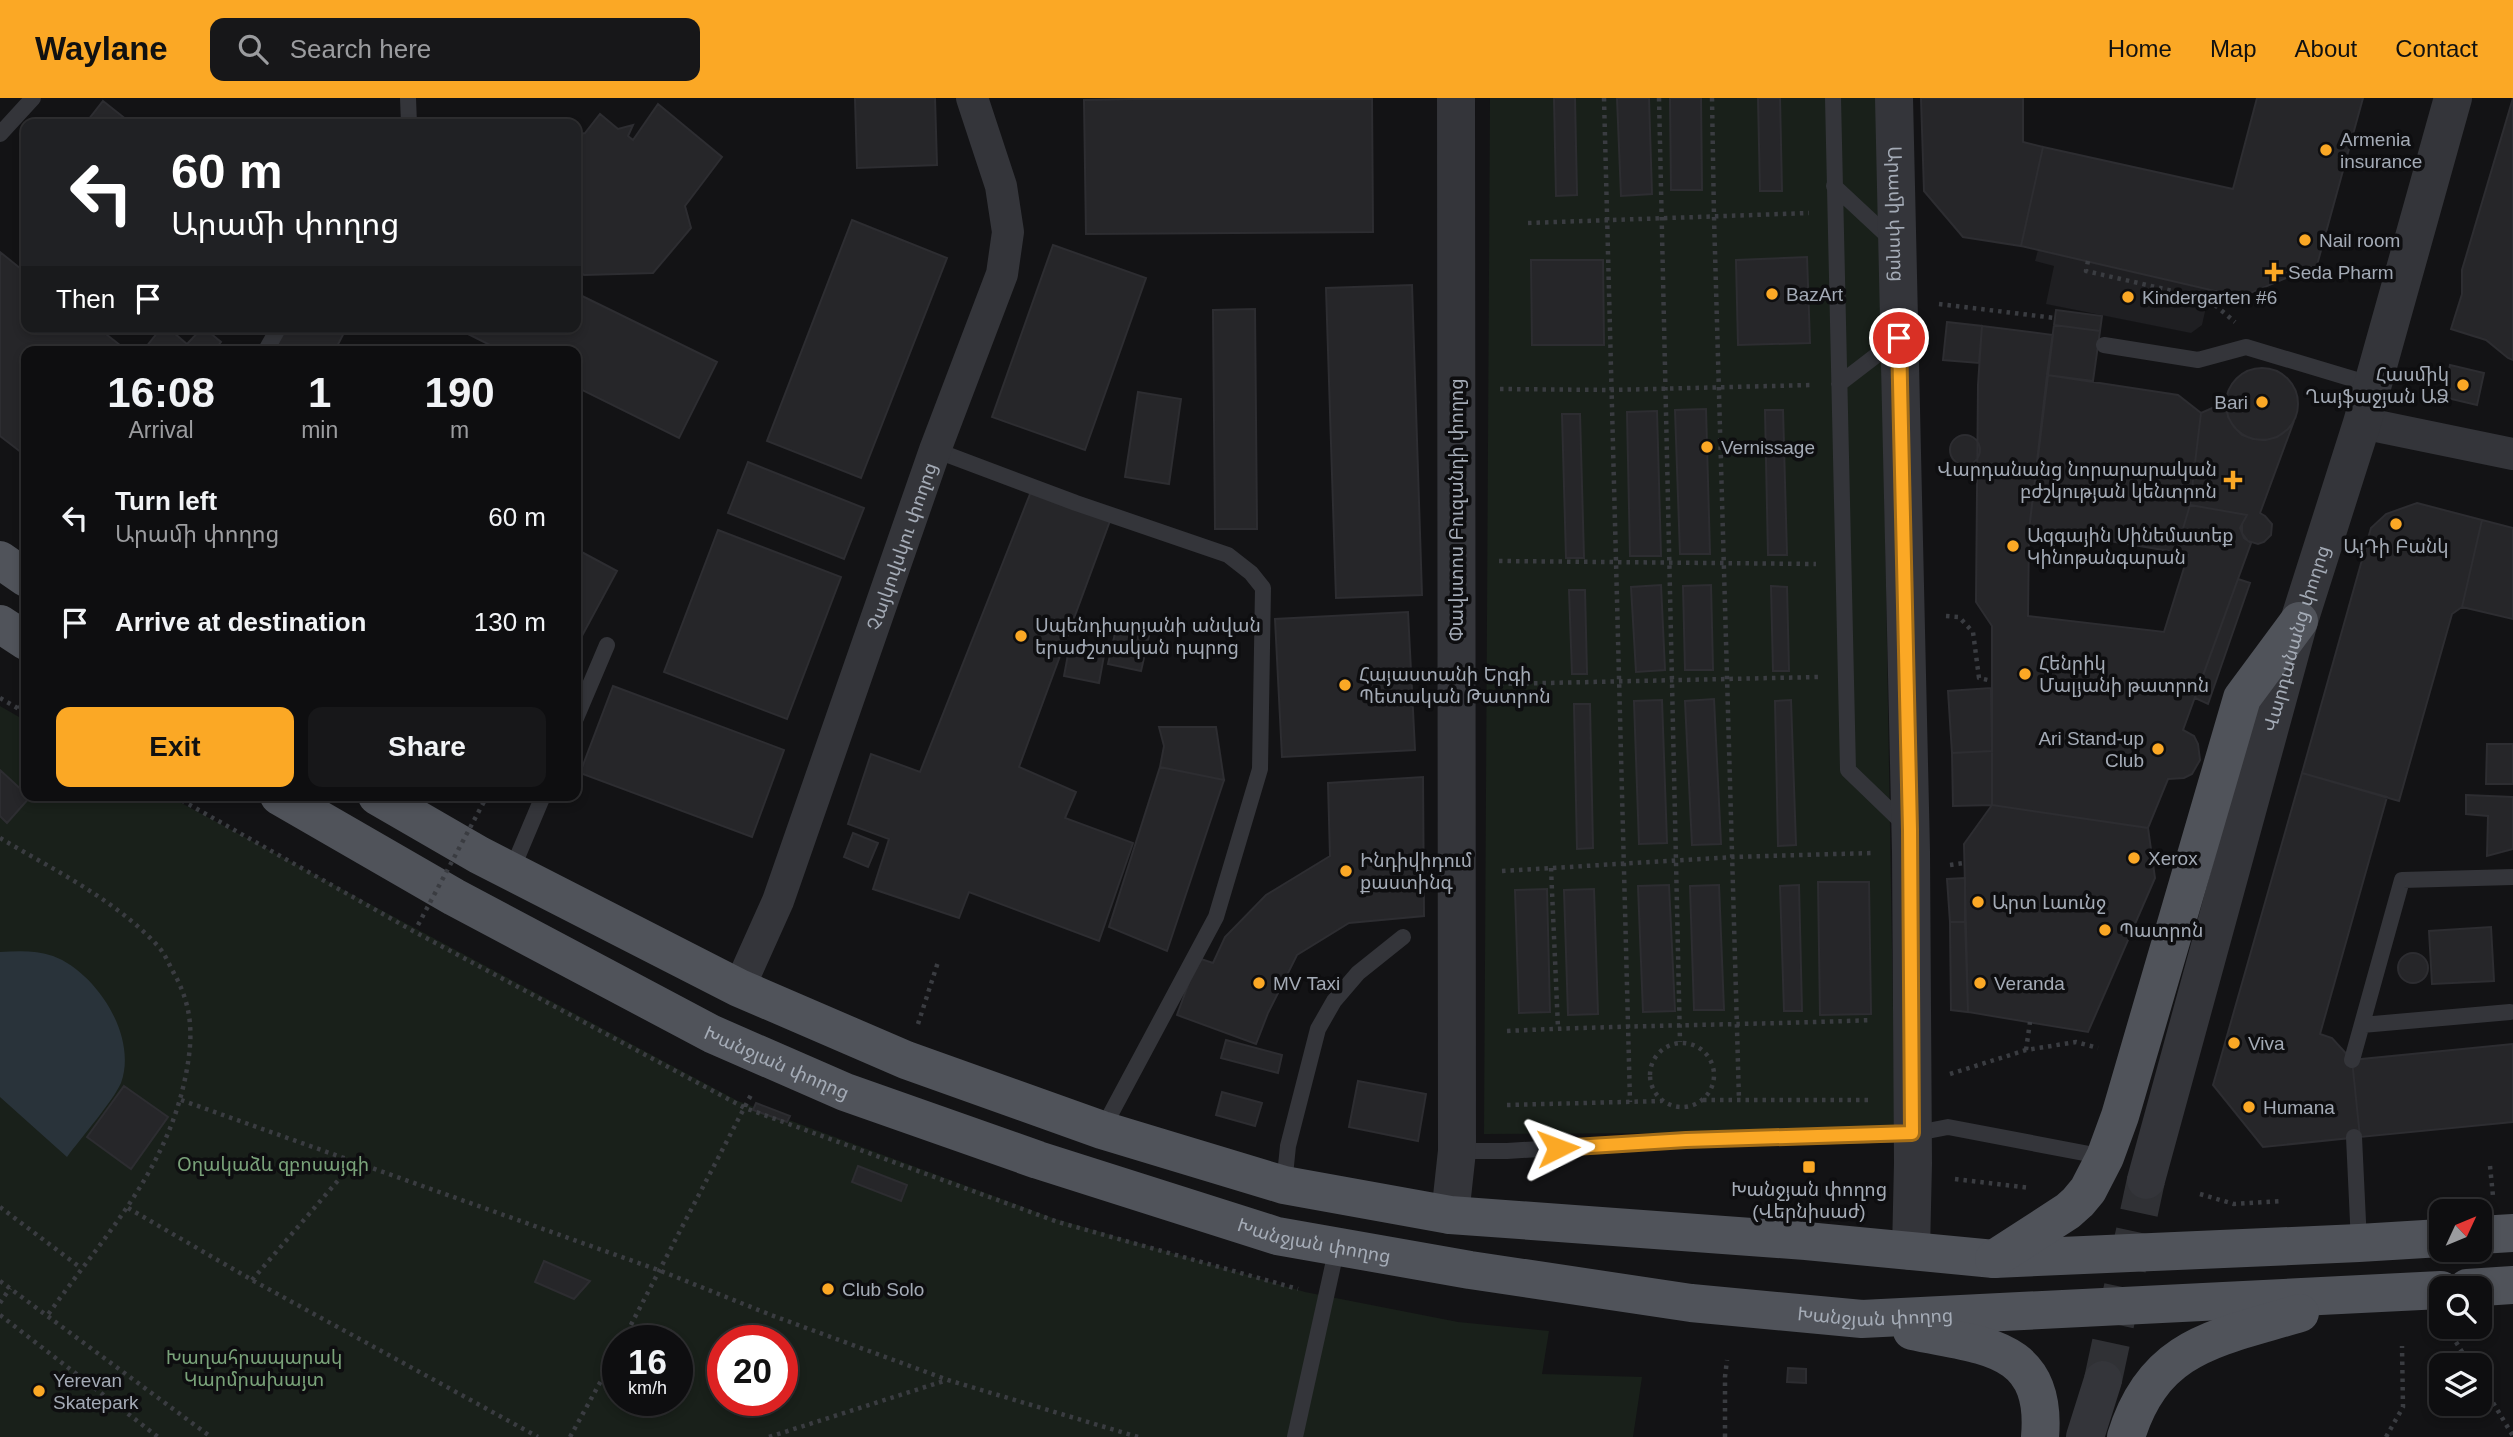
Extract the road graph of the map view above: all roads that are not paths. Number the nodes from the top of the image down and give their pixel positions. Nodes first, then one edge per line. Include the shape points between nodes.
1 (33, 98) edge
2 (408, 98) edge
3 (972, 98) edge
4 (1456, 98) edge
5 (1833, 98) edge
6 (1894, 98) edge
7 (2453, 98) edge
8 (409, 119) edge
9 (0, 134) edge
10 (1834, 186) junction
11 (1897, 245) junction
12 (1899, 338) junction
13 (2104, 345) dead end
14 (1839, 384) junction
15 (2373, 385) junction
16 (2362, 424) junction
17 (935, 450) junction
18 (2513, 454) edge
19 (0, 560) edge
20 (21, 575) edge
21 (2299, 621) junction
22 (0, 624) edge
23 (21, 638) edge
24 (607, 645) dead end
25 (581, 706) edge
26 (288, 801) edge
27 (386, 801) edge
28 (541, 801) edge
29 (1910, 841) junction
30 (511, 872) junction
31 (2513, 877) edge
32 (1403, 937) dead end
33 (739, 988) junction
34 (2510, 1012) dead end
35 (2362, 1025) junction
36 (2352, 1059) dead end
37 (1912, 1117) junction
38 (1102, 1130) junction
39 (2354, 1138) dead end
40 (1457, 1151) junction
41 (2105, 1157) junction
42 (2146, 1181) tunnel mouth
43 (1284, 1185) junction
44 (1450, 1216) junction
45 (2513, 1233) edge
46 (2492, 1234) edge
47 (2429, 1239) edge
48 (2359, 1243) junction
49 (1337, 1247) junction
50 (1911, 1251) junction
51 (1994, 1259) junction
52 (2513, 1285) edge
53 (2492, 1286) edge
54 (2429, 1291) edge
55 (2356, 1296) junction
56 (1862, 1319) junction
57 (2103, 1380) tunnel mouth
58 (1295, 1437) edge
59 (2040, 1437) edge
60 (2085, 1437) edge
61 (2126, 1437) edge

1 - 9 lane
2 - 8 lane
3 - 17 street, Չայկովսկու փողոց via 1001,186 1008,232 1002,274
4 - 40 street, Փավստոս Բուզանդի փողոց
5 - 10 lane
6 - 11 street, Արամի փողոց
7 - 15 street, Վարդանանց փողոց
10 - 11 lane
10 - 14 lane
11 - 12 street, Արամի փողոց
12 - 14 lane
12 - 29 street, Արամի փողոց
13 - 15 lane via 2198,360 2246,348
14 - 29 lane via 1848,770
15 - 16 street, Վարդանանց փողոց
16 - 18 street
16 - 21 street, Վարդանանց փողոց
17 - 33 street, Չայկովսկու փողոց via 778,901
17 - 38 lane via 1228,555 1263,587 1261,769 1216,917
19 - 20 main road
21 - 41 main road via 2242,698
21 - 42 street, Վարդանանց փողոց
22 - 23 main road
24 - 25 lane
26 - 49 main road, Խանջյան փողոց via 466,904 712,1034 845,1093 1277,1236
27 - 30 main road
28 - 30 lane
29 - 37 street, Արամի փողոց
30 - 33 main road
31 - 35 lane via 2402,880
32 - 43 lane via 1358,973 1318,1029 1288,1146
33 - 38 main road via 906,1060
34 - 35 lane
35 - 36 lane
37 - 40 lane via 1686,1140
37 - 41 lane
37 - 50 street, Արամի փողոց
38 - 43 main road
39 - 48 lane
40 - 44 street, Փավստոս Բուզանդի փողոց
41 - 51 main road via 2088,1190 2068,1211
43 - 44 main road
44 - 50 main road
45 - 46 main road
47 - 48 main road
48 - 51 main road
49 - 56 main road, Խանջյան փողոց via 1691,1303
49 - 58 lane
50 - 51 main road
52 - 53 main road
54 - 55 main road, Խանջյան փողոց
55 - 56 main road, Խանջյան փողոց
55 - 61 main road via 2204,1342 2165,1367 2133,1414
56 - 59 main road via 1998,1350 2021,1363 2038,1400
57 - 60 street

